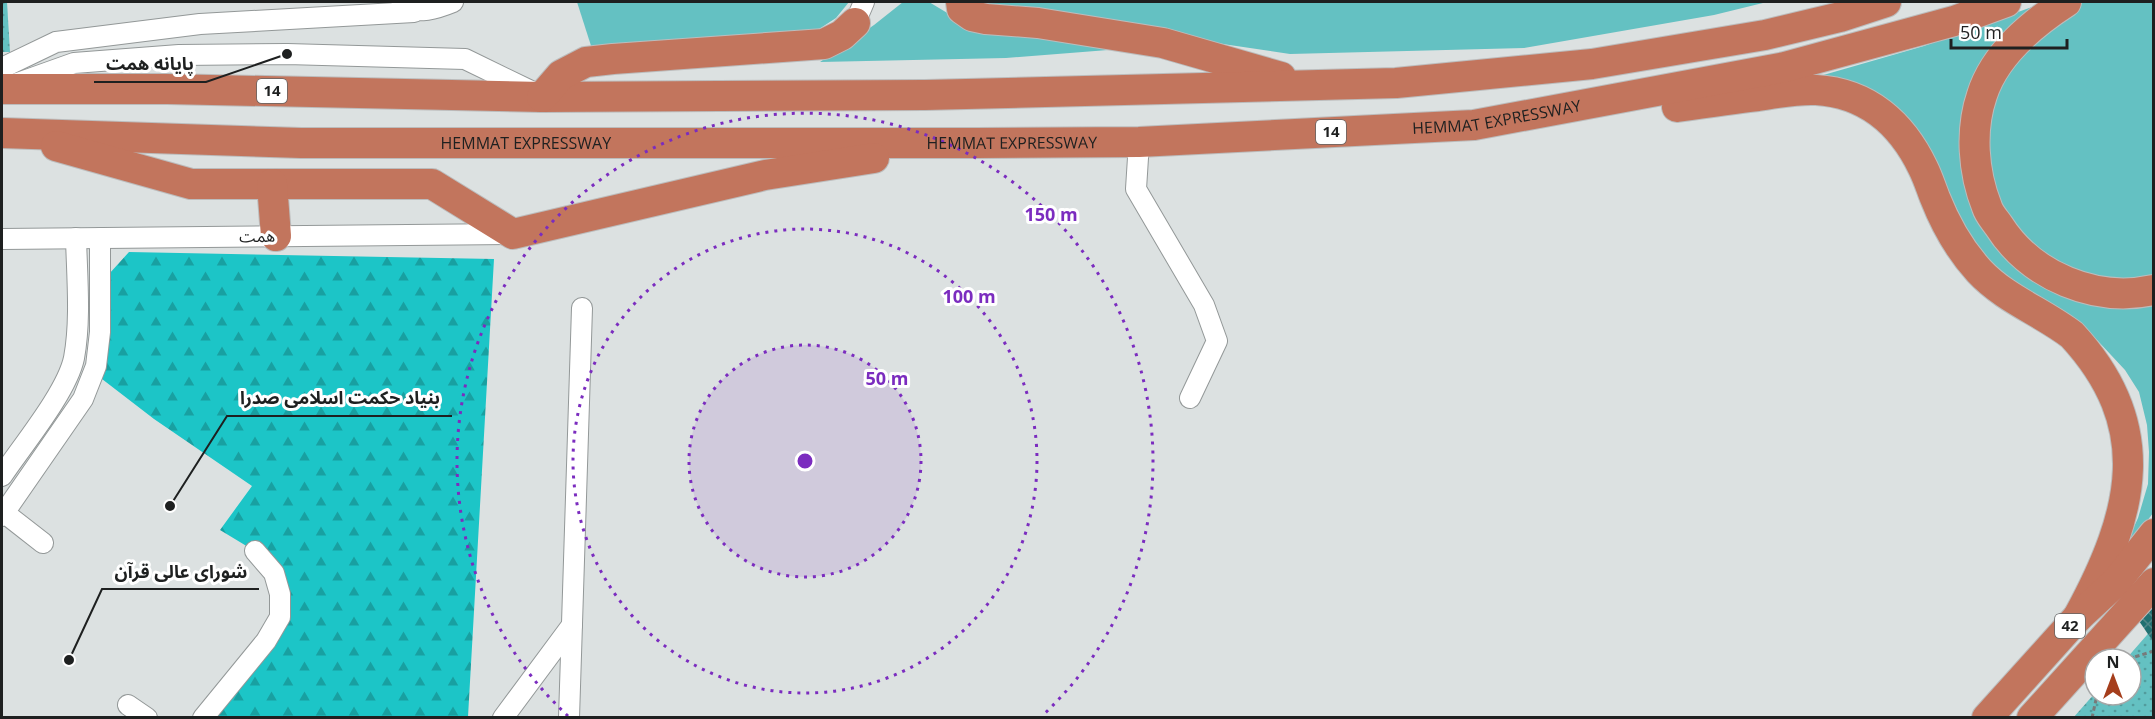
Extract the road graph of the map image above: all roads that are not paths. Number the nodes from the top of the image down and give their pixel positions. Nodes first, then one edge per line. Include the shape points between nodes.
1 (387, 2) edge
2 (453, 2) edge
3 (961, 2) edge
4 (1814, 2) edge
5 (1886, 2) edge
6 (2006, 2) edge
7 (2066, 2) edge
8 (414, 12) junction
9 (859, 12) edge
10 (1765, 35) junction
11 (2, 68) edge
12 (1310, 85) junction
13 (2, 89) edge
14 (542, 97) junction
15 (1473, 125) junction
16 (6, 133) edge
17 (1139, 142) junction
18 (975, 144) junction
19 (273, 184) junction
20 (513, 234) junction
21 (276, 236) junction
22 (76, 238) junction
23 (100, 238) junction
24 (2, 239) edge
25 (2154, 290) edge
26 (582, 308) dead end
27 (1190, 398) dead end
28 (2, 476) edge
29 (2, 513) edge
30 (2154, 534) edge
31 (43, 543) dead end
32 (255, 551) dead end
33 (2154, 583) edge
34 (2078, 617) junction
35 (572, 625) junction
36 (128, 705) dead end
37 (147, 717) edge
38 (203, 717) edge
39 (503, 717) edge
40 (569, 717) edge
41 (1987, 717) edge
42 (2032, 717) edge

1 - 8 street
2 - 8 street
3 - 12 highway via 962,9 972,16 1162,43
4 - 10 highway
5 - 10 highway, 14
6 - 15 highway, HEMMAT EXPRESSWAY / 14 via 1954,21 1785,67
7 - 25 highway via 2014,44 1995,68 1982,94 1974,154 1987,208 2007,239 2038,267 2070,283 2121,294
8 - 11 street via 200,24 56,42
9 - 14 highway via 842,35 824,44 586,63 561,75
10 - 12 highway, 14 via 1511,73 1396,83
12 - 14 highway, 14 via 925,95
13 - 14 highway, 14
15 - 17 highway, HEMMAT EXPRESSWAY / 14
15 - 34 highway via 1815,90 1846,94 1872,106 1914,149 1941,215 1981,273 2088,347 2132,399 2143,447 2141,480 2121,538
16 - 18 highway, HEMMAT EXPRESSWAY / 14 via 301,143
16 - 19 highway via 191,184
17 - 18 highway, HEMMAT EXPRESSWAY / 14
17 - 27 street via 1136,189 1204,305 1217,340
18 - 20 highway via 765,175
19 - 20 highway via 432,184
19 - 21 highway
20 - 21 street, همت
21 - 23 street, همت
22 - 23 street, همت
22 - 24 street, همت
22 - 28 street via 74,360 62,388
23 - 29 street via 96,366 83,399
26 - 35 street
29 - 31 street
30 - 34 highway, 42 via 2116,582
32 - 38 street via 274,573 280,594 280,617 266,641
33 - 42 highway, 42
34 - 41 highway, 42
35 - 39 street
35 - 40 street
36 - 37 street

